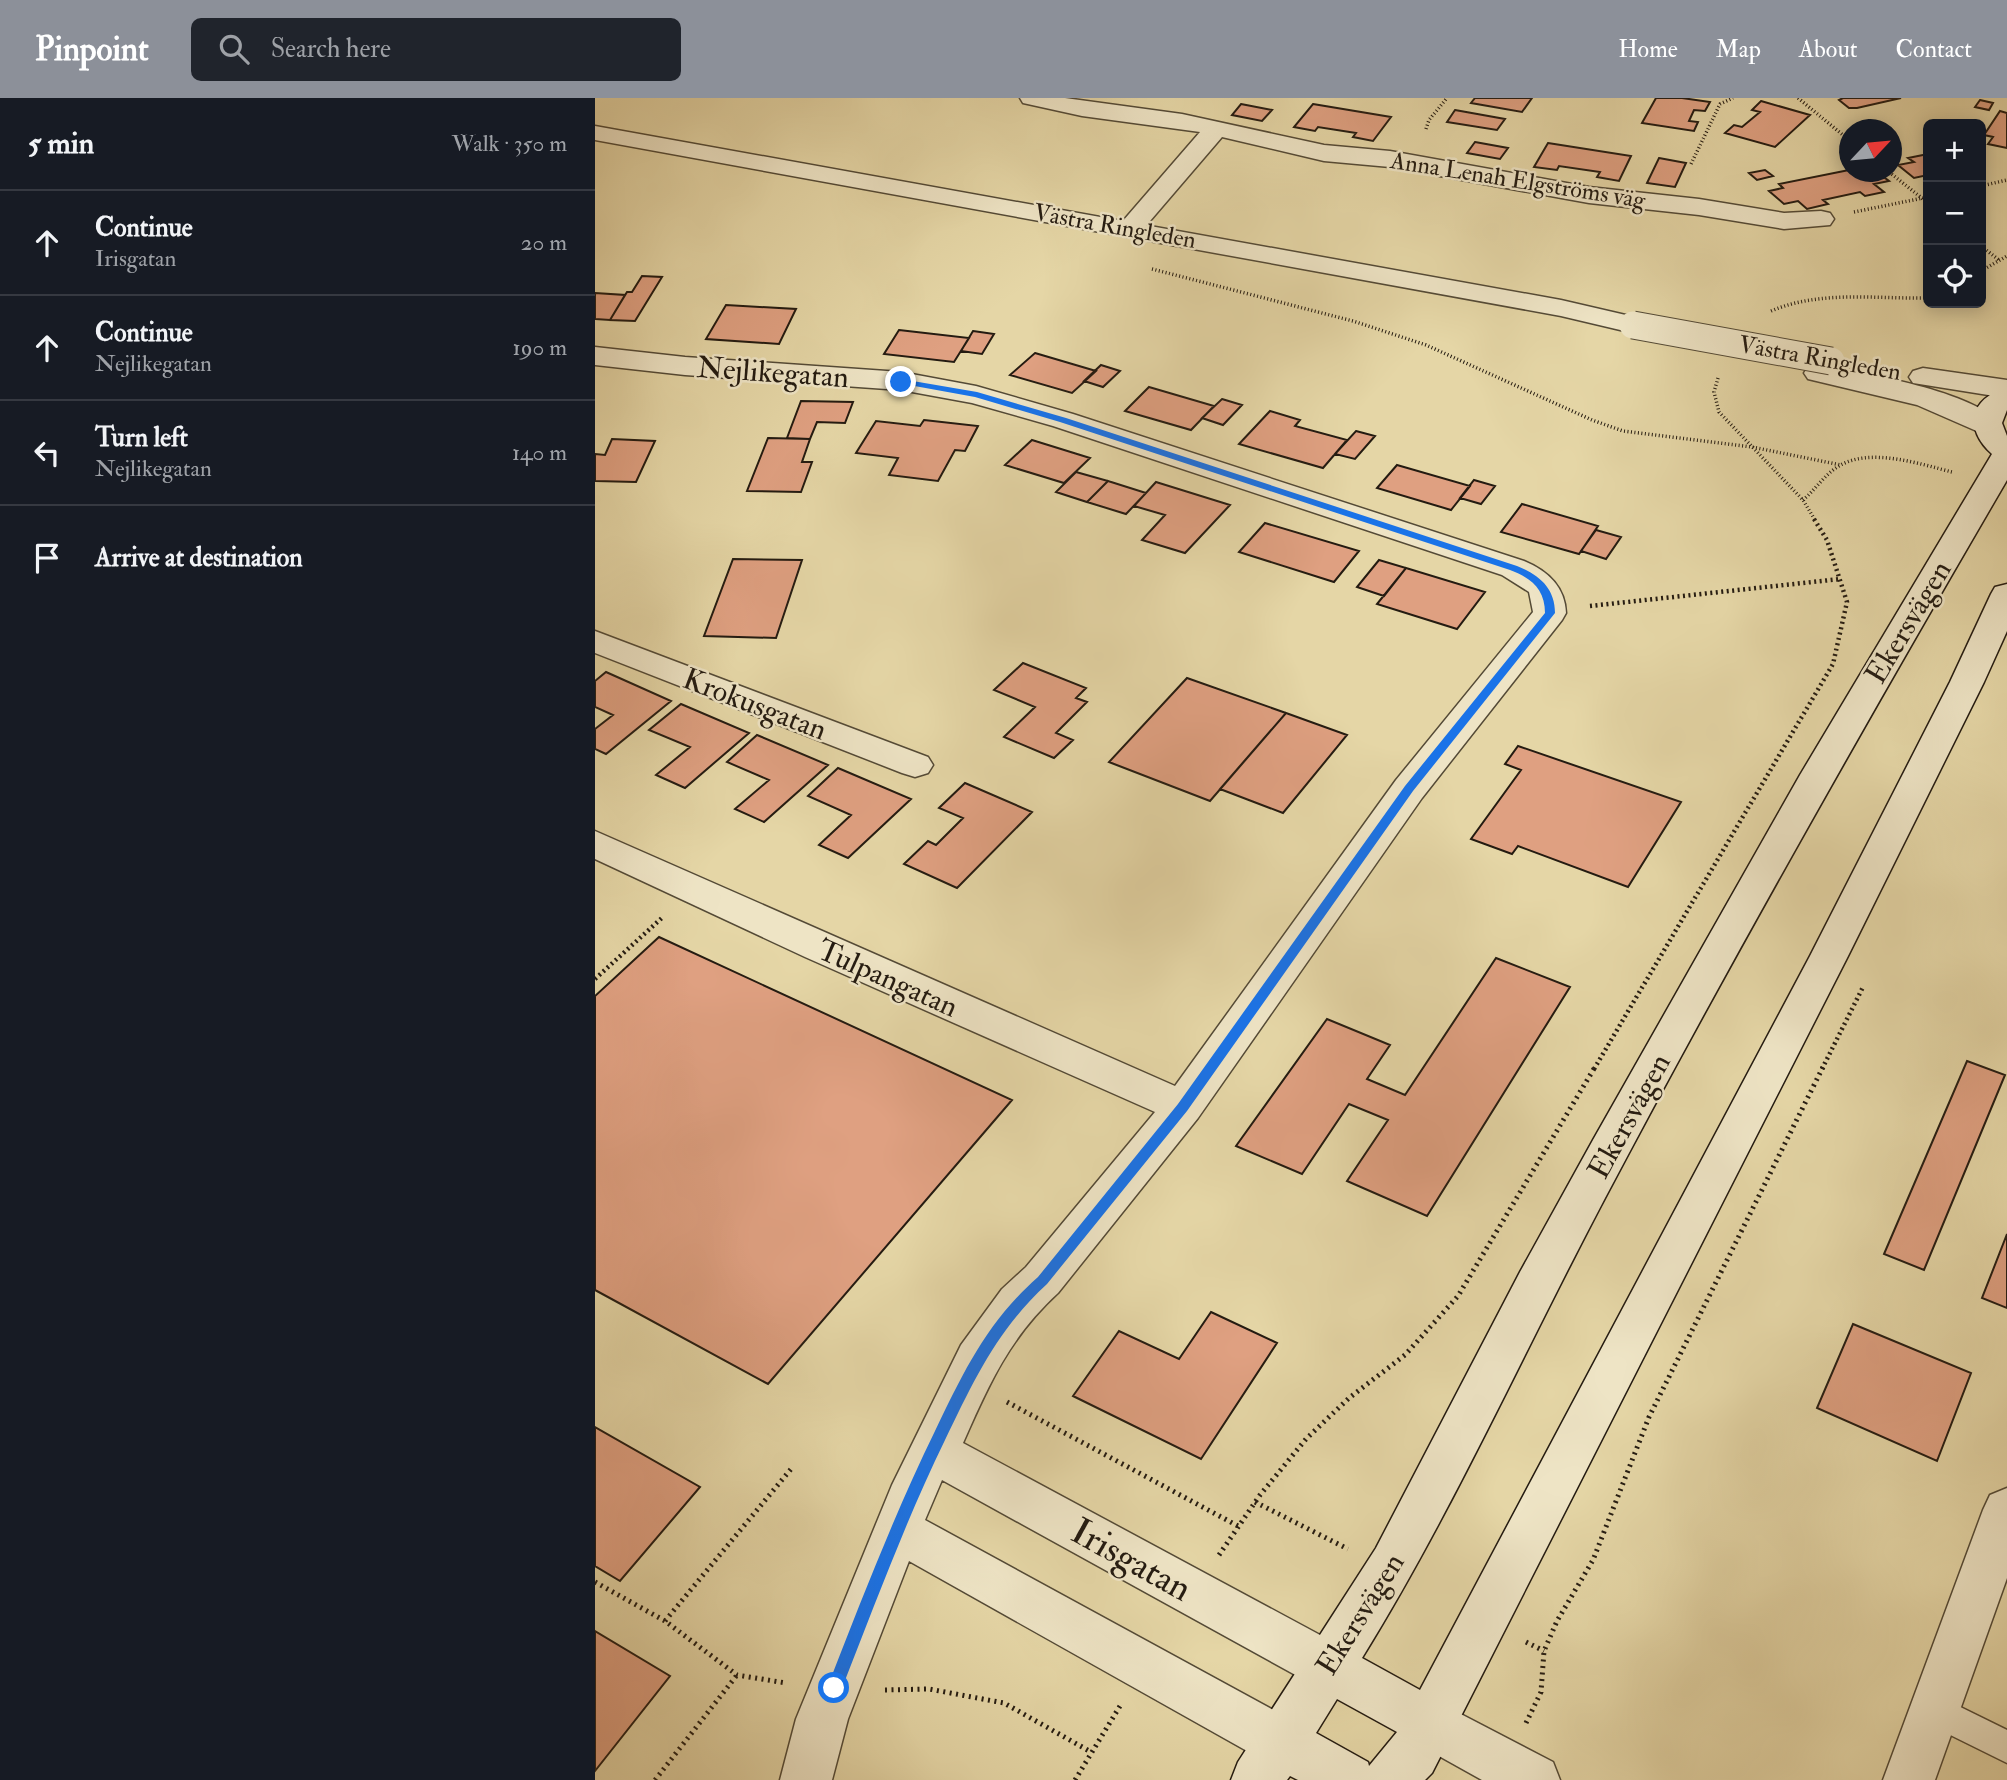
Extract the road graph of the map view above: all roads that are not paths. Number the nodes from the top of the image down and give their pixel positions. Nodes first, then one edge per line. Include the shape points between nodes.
1 (1032, 98) edge
2 (1216, 130) junction
3 (595, 133) edge
4 (1821, 219) road end
5 (1129, 229) junction
6 (598, 362) edge
7 (1825, 367) junction
8 (2007, 389) edge
9 (2007, 397) edge
10 (2001, 444) edge
11 (2007, 593) edge
12 (595, 641) edge
13 (915, 765) dead end
14 (595, 844) edge
15 (1183, 1107) junction
16 (972, 1370) junction
17 (2007, 1510) edge
18 (903, 1514) junction
19 (1328, 1666) junction
20 (1934, 1710) junction
21 (1430, 1723) junction
22 (2007, 1747) edge
23 (1528, 1756) edge
24 (1269, 1761) edge
25 (806, 1780) edge
26 (1349, 1780) edge
27 (1390, 1780) edge
28 (1909, 1780) edge

1 - 2 street, Anna Lenah Elgströms väg
2 - 4 street, Anna Lenah Elgströms väg via 1324,153 1390,159 1589,195 1784,221
2 - 5 street
3 - 5 street, Västra Ringleden
5 - 7 street, Västra Ringleden, bridge via 1561,308
6 - 15 street, Nejlikegatan via 901,382 977,395 1513,568 1532,576 1545,590 1550,613 1409,789
7 - 8 street, Västra Ringleden
7 - 10 street, Västra Ringleden via 1965,411
9 - 10 street, Ekersvägen via 1990,408 1986,419
10 - 19 street, Ekersvägen via 1536,1285 1393,1564
11 - 21 street via 1823,967
12 - 13 street, Krokusgatan
14 - 15 street, Tulpangatan
15 - 16 street via 1019,1302
16 - 18 street
16 - 19 street, Irisgatan via 935,1452
17 - 20 street
18 - 24 street
18 - 25 street via 822,1719
19 - 21 street, Irisgatan
19 - 24 street, Ekersvägen
20 - 22 lane
20 - 28 street
21 - 23 street, Irisgatan
21 - 27 street via 1413,1755
24 - 26 street

